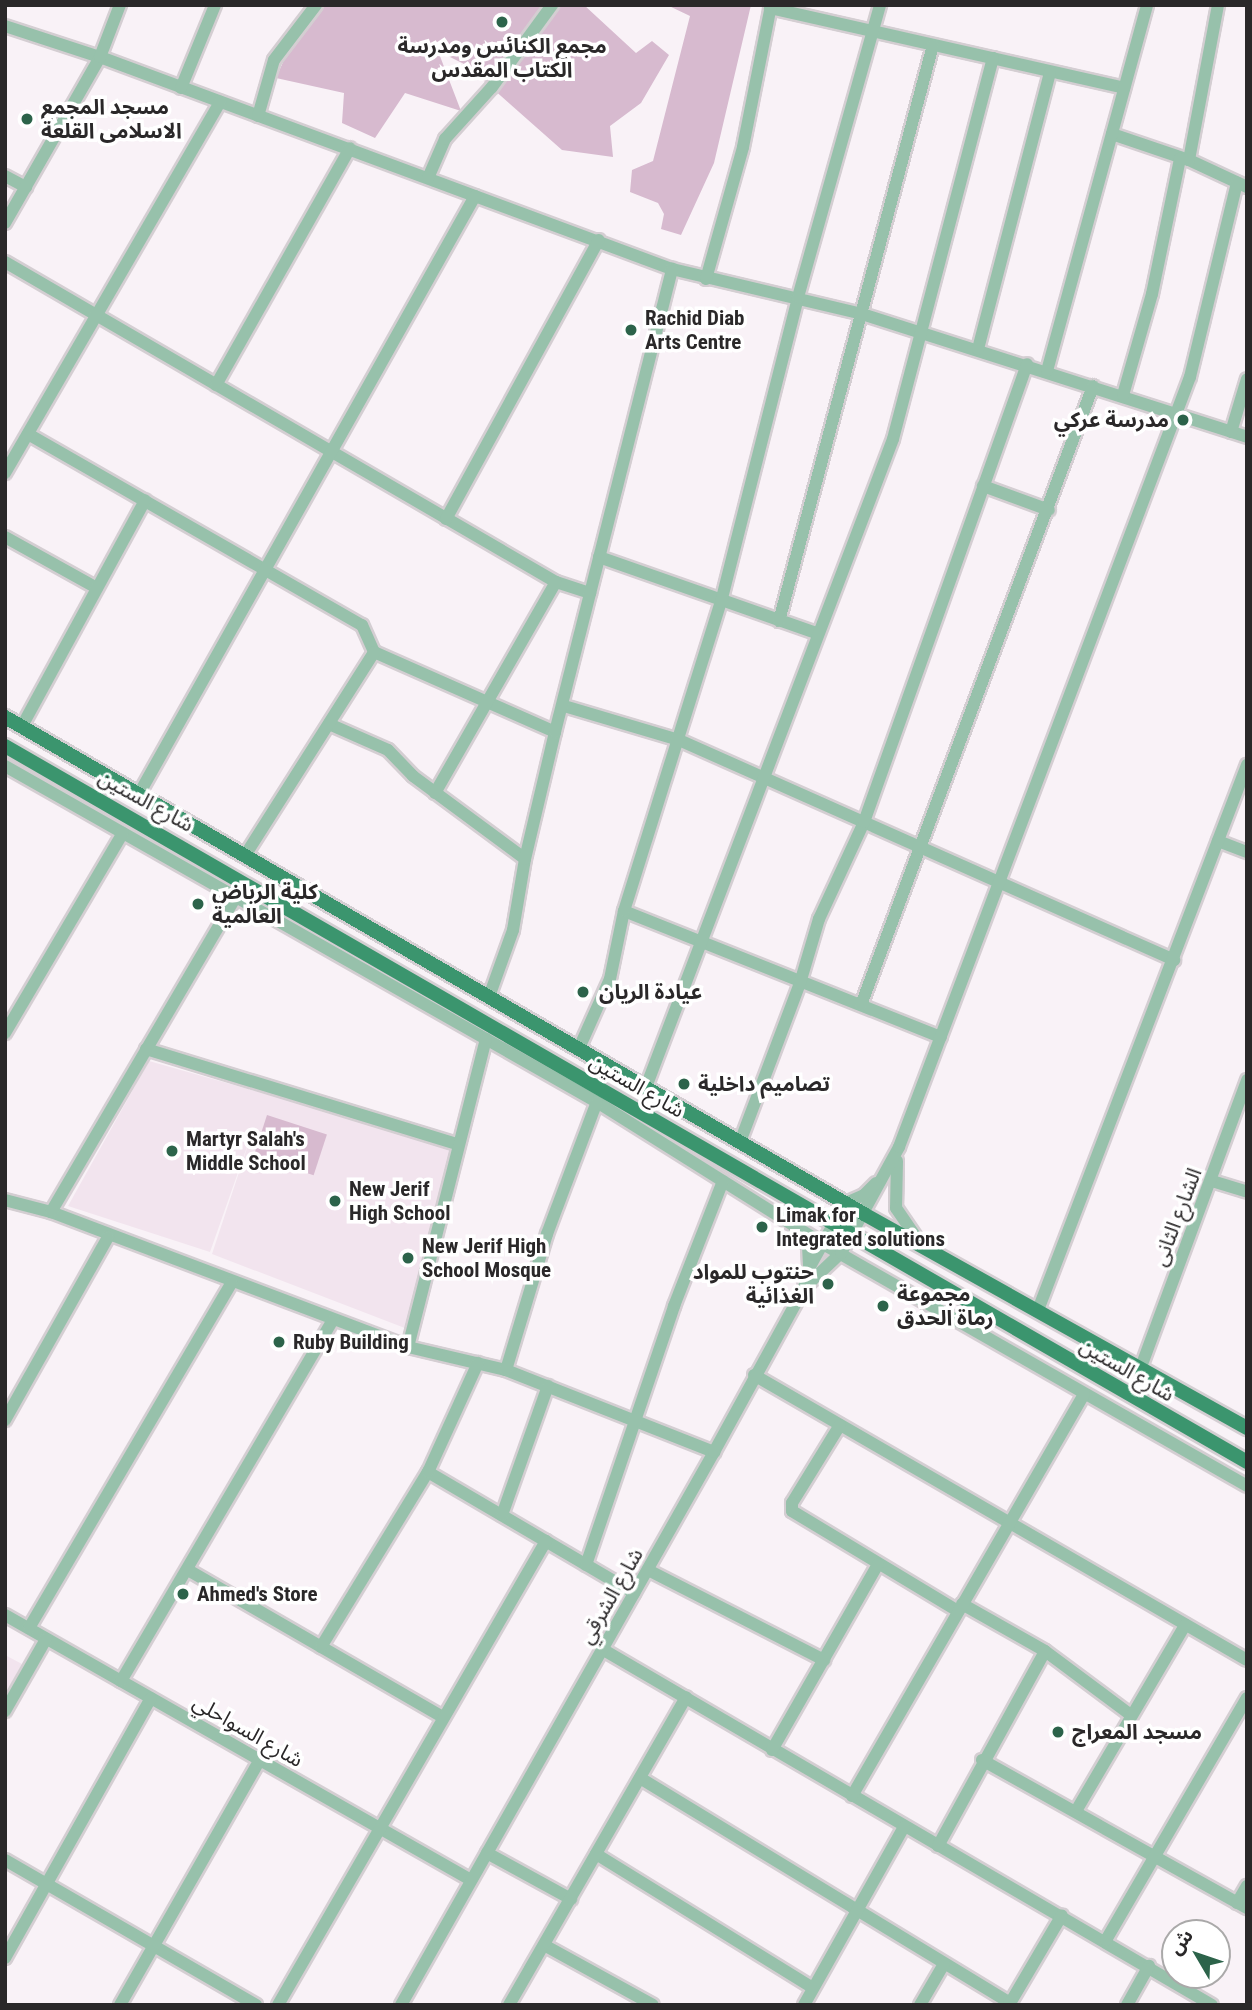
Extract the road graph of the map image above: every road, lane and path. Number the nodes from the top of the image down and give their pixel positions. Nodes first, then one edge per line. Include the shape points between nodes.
1 (120, 5) edge
2 (215, 5) edge
3 (316, 5) edge
4 (552, 5) edge
5 (880, 5) edge
6 (1147, 5) edge
7 (1218, 5) edge
8 (770, 7) edge
9 (5, 26) edge
10 (873, 31) junction
11 (933, 45) junction
12 (100, 57) junction
13 (993, 58) junction
14 (1050, 72) junction
15 (181, 88) junction
16 (1124, 88) junction
17 (220, 102) junction
18 (258, 116) junction
19 (1112, 134) junction
20 (350, 148) junction
21 (1184, 159) junction
22 (5, 176) edge
23 (428, 178) junction
24 (1242, 185) edge
25 (26, 187) junction
26 (475, 196) junction
27 (5, 223) edge
28 (598, 240) junction
29 (5, 262) edge
30 (671, 269) junction
31 (706, 279) junction
32 (798, 297) junction
33 (862, 314) junction
34 (96, 315) junction
35 (918, 332) junction
36 (978, 349) junction
37 (1027, 364) junction
38 (1046, 371) junction
39 (1247, 379) edge
40 (216, 385) junction
41 (1093, 386) junction
42 (1124, 395) junction
43 (1177, 413) junction
44 (1231, 432) junction
45 (28, 434) junction
46 (1247, 437) edge
47 (331, 452) junction
48 (5, 473) edge
49 (983, 486) junction
50 (145, 500) junction
51 (1049, 510) junction
52 (446, 519) junction
53 (5, 537) edge
54 (599, 557) junction
55 (265, 569) junction
56 (556, 582) junction
57 (97, 588) junction
58 (590, 593) junction
59 (721, 602) junction
60 (779, 621) junction
61 (816, 633) junction
62 (374, 652) junction
63 (488, 702) junction
64 (564, 706) junction
65 (5, 717) edge
66 (329, 724) junction
67 (22, 726) junction
68 (555, 732) junction
69 (679, 740) junction
70 (5, 746) edge
71 (1247, 765) edge
72 (6, 770) edge
73 (763, 777) junction
74 (139, 793) junction
75 (435, 793) junction
76 (864, 822) junction
77 (123, 833) junction
78 (1218, 841) junction
79 (922, 845) junction
80 (1247, 852) edge
81 (246, 854) junction
82 (525, 859) junction
83 (999, 882) junction
84 (236, 897) junction
85 (624, 911) junction
86 (698, 941) junction
87 (1174, 960) junction
88 (800, 983) junction
89 (490, 994) junction
90 (861, 1005) junction
91 (5, 1033) edge
92 (941, 1037) junction
93 (486, 1039) junction
94 (580, 1046) junction
95 (146, 1049) junction
96 (1247, 1080) edge
97 (646, 1087) junction
98 (597, 1102) junction
99 (740, 1142) junction
100 (456, 1144) junction
101 (899, 1147) junction
102 (723, 1181) junction
103 (1212, 1181) junction
104 (1247, 1192) edge
105 (5, 1200) edge
106 (846, 1203) junction
107 (51, 1212) junction
108 (864, 1214) junction
109 (793, 1225) junction
110 (833, 1225) junction
111 (850, 1235) junction
112 (108, 1237) junction
113 (823, 1244) junction
114 (922, 1246) junction
115 (841, 1253) junction
116 (863, 1265) junction
117 (814, 1271) junction
118 (232, 1282) junction
119 (1038, 1310) junction
120 (333, 1320) junction
121 (408, 1347) junction
122 (478, 1363) junction
123 (1141, 1367) junction
124 (506, 1370) junction
125 (754, 1375) junction
126 (548, 1386) junction
127 (1084, 1394) junction
128 (637, 1419) junction
129 (5, 1420) edge
130 (1246, 1424) edge
131 (840, 1426) junction
132 (714, 1452) junction
133 (1247, 1462) edge
134 (428, 1472) junction
135 (1247, 1486) edge
136 (502, 1515) junction
137 (1010, 1524) junction
138 (546, 1541) junction
139 (586, 1564) junction
140 (878, 1564) junction
141 (187, 1570) junction
142 (648, 1570) junction
143 (634, 1592) junction
144 (960, 1607) junction
145 (5, 1615) edge
146 (1185, 1625) junction
147 (29, 1628) junction
148 (46, 1639) junction
149 (321, 1647) junction
150 (602, 1649) junction
151 (1045, 1651) junction
152 (824, 1660) junction
153 (1247, 1660) edge
154 (121, 1681) junction
155 (686, 1697) junction
156 (151, 1698) junction
157 (1247, 1698) edge
158 (5, 1711) edge
159 (1131, 1715) junction
160 (443, 1717) junction
161 (772, 1750) junction
162 (260, 1760) junction
163 (982, 1760) junction
164 (640, 1778) junction
165 (852, 1796) junction
166 (1076, 1811) junction
167 (379, 1827) junction
168 (904, 1827) junction
169 (938, 1846) junction
170 (486, 1853) junction
171 (596, 1854) junction
172 (1155, 1856) junction
173 (5, 1860) edge
174 (471, 1880) junction
175 (47, 1884) junction
176 (1247, 1886) edge
177 (571, 1899) junction
178 (1242, 1906) edge
179 (857, 1913) junction
180 (1062, 1915) junction
181 (1106, 1940) junction
182 (544, 1945) junction
183 (155, 1946) junction
184 (5, 1958) edge
185 (944, 1964) junction
186 (1149, 1966) junction
187 (813, 1988) junction
188 (1010, 2004) edge
189 (120, 2005) edge
190 (257, 2005) edge
191 (278, 2005) edge
192 (401, 2005) edge
193 (509, 2005) edge
194 (653, 2005) edge
195 (804, 2005) edge
196 (920, 2005) edge
197 (1127, 2005) edge
198 (1212, 2005) edge

1 - 12 street
2 - 15 street
3 - 18 street via 274,60
4 - 23 street via 492,87 445,139
5 - 10 street
6 - 16 street
7 - 21 street
8 - 10 street
8 - 31 street via 743,147
9 - 12 street
10 - 11 street
10 - 32 street
11 - 13 street
11 - 33 street
12 - 15 street
12 - 25 street
13 - 14 street
13 - 35 street
14 - 16 street
14 - 36 street
15 - 17 street
16 - 19 street
17 - 18 street
17 - 34 street
18 - 20 street
19 - 21 street
19 - 38 street
20 - 23 street
20 - 40 street
21 - 24 street
21 - 42 street
22 - 25 street
23 - 26 street
24 - 43 street
25 - 27 street
26 - 28 street
26 - 47 street
28 - 30 street
28 - 52 street
29 - 34 street
30 - 31 street
30 - 54 street
31 - 32 street
32 - 33 street
32 - 59 street
33 - 35 street
33 - 60 street
34 - 40 street
34 - 45 street
35 - 36 street
35 - 61 street via 893,439
36 - 37 street
37 - 38 street
37 - 49 street
38 - 41 street
39 - 44 street
40 - 47 street
41 - 42 street
41 - 51 street
42 - 43 street
43 - 44 street
43 - 83 street
44 - 46 street
45 - 48 street
45 - 50 street
47 - 52 street
47 - 55 street
49 - 51 street
49 - 76 street
50 - 55 street
50 - 57 street
51 - 79 street
52 - 56 street
53 - 57 street
54 - 58 street
54 - 59 street
55 - 62 street via 362,625
55 - 74 street
56 - 58 street
56 - 63 street
57 - 67 street
58 - 64 street
59 - 60 street
59 - 69 street
60 - 61 street
61 - 73 street
62 - 63 street
62 - 66 street
63 - 68 street
63 - 75 street
64 - 68 street
64 - 69 street
65 - 67 main road, شارع الستين
66 - 75 street via 388,750
66 - 81 street
67 - 74 main road, شارع الستين
68 - 82 street
69 - 73 street
69 - 85 street
70 - 110 main road, شارع الستين
71 - 78 street
72 - 77 street
73 - 76 street
73 - 86 street
74 - 81 main road, شارع الستين
75 - 82 street via 447,797 487,834
76 - 79 street
76 - 88 street via 819,919
77 - 84 street
77 - 91 street
78 - 80 street
78 - 87 street
79 - 83 street
79 - 90 street
81 - 89 main road, شارع الستين
82 - 89 street via 513,930
83 - 87 street
83 - 92 street
84 - 93 street
84 - 95 street
85 - 86 street
85 - 94 street via 610,979
86 - 88 street
86 - 97 street
87 - 119 street
88 - 90 street
88 - 99 street
89 - 94 main road, شارع الستين
90 - 92 street
92 - 101 street
93 - 98 street
93 - 100 street
94 - 97 main road, شارع الستين
95 - 100 street
95 - 107 street
96 - 103 street, الشارع الثانى
97 - 99 main road, شارع الستين
98 - 102 street
98 - 124 street via 547,1234
99 - 106 main road, شارع الستين
100 - 121 street
101 - 106 street via 871,1190
101 - 108 street, شارع الشرقي
101 - 114 street via 893,1195 905,1227
102 - 109 street
102 - 128 street via 674,1306
103 - 104 street
103 - 123 street, الشارع الثانى
105 - 107 street
106 - 108 main road, شارع الستين
106 - 110 street
107 - 112 street
108 - 111 street, شارع الشرقي
108 - 114 main road, شارع الستين
109 - 113 street
109 - 117 street via 808,1246
110 - 111 main road, شارع الستين
110 - 113 street
111 - 115 street, شارع الشرقي
111 - 133 main road, شارع الستين
112 - 118 street
112 - 129 street
113 - 115 street
113 - 117 street
114 - 119 main road, شارع الستين
115 - 116 street
115 - 117 street, شارع الشرقي
116 - 117 street
116 - 127 street
117 - 125 street, شارع الشرقي
118 - 120 street
118 - 147 street
119 - 123 main road, شارع الستين
120 - 121 street
120 - 141 street
121 - 122 street
122 - 124 street
122 - 134 street
123 - 130 main road, شارع الستين
124 - 126 street
125 - 131 street
125 - 132 street, شارع الشرقي
126 - 128 street
126 - 136 street
127 - 135 street
127 - 137 street
128 - 132 street
128 - 139 street
131 - 137 street
131 - 140 street via 792,1503 792,1511
132 - 142 street, شارع الشرقي
134 - 136 street
134 - 149 street
136 - 138 street
137 - 144 street
137 - 146 street
138 - 139 street
138 - 160 street
139 - 143 street
140 - 144 street
140 - 152 street
141 - 149 street
141 - 154 street
142 - 143 street, شارع الشرقي
142 - 152 street
143 - 150 street, شارع الشرقي
144 - 151 street
144 - 165 street
145 - 147 street, شارع السواحلي
146 - 153 street
146 - 159 street
147 - 148 street, شارع السواحلي
148 - 154 street, شارع السواحلي
148 - 158 street
149 - 160 street
150 - 155 street
150 - 170 street, شارع الشرقي
151 - 159 street
151 - 163 street
152 - 161 street
154 - 156 street, شارع السواحلي
155 - 161 street
155 - 164 street
156 - 162 street, شارع السواحلي
156 - 175 street
157 - 172 street
159 - 166 street
160 - 167 street
161 - 165 street
162 - 167 street, شارع السواحلي
162 - 183 street
163 - 166 street
163 - 169 street
164 - 171 street
164 - 179 street
165 - 168 street
166 - 172 street
167 - 174 street, شارع السواحلي
167 - 191 street
168 - 169 street
168 - 179 street
169 - 180 street
170 - 174 street, شارع الشرقي
170 - 177 street
171 - 177 street
171 - 187 street
172 - 178 street
172 - 181 street
173 - 175 street
174 - 192 street, شارع الشرقي
175 - 183 street
175 - 184 street
176 - 178 street
177 - 182 street
179 - 185 street
179 - 187 street
180 - 181 street
180 - 188 street
181 - 186 street
182 - 193 street
182 - 194 street
183 - 189 street
183 - 190 street
185 - 188 street
185 - 196 street
186 - 197 street
186 - 198 street
187 - 195 street

